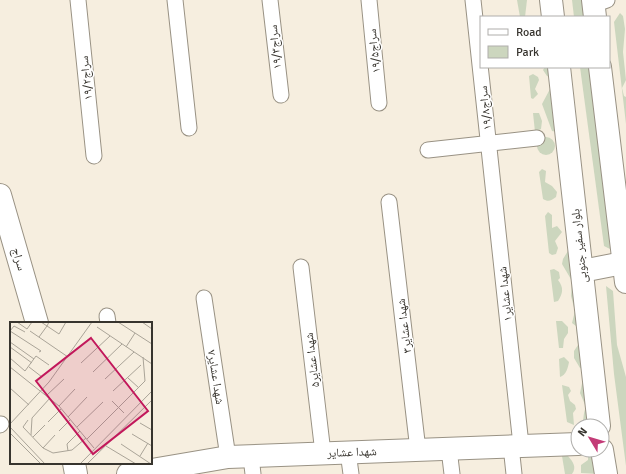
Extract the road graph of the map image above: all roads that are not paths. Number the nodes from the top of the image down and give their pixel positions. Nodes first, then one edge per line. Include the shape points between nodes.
1 (78, 0) edge
2 (175, 0) edge
3 (270, 0) edge
4 (368, 0) edge
5 (473, 0) edge
6 (551, 0) edge
7 (553, 16) edge
8 (480, 63) edge
9 (481, 68) edge
10 (559, 68) edge
11 (600, 68) edge
12 (281, 95) dead end
13 (379, 103) dead end
14 (189, 128) dead end
15 (537, 138) dead end
16 (489, 144) junction
17 (428, 150) dead end
18 (94, 156) dead end
19 (1, 200) edge
20 (389, 202) dead end
21 (301, 267) dead end
22 (582, 271) junction
23 (625, 272) edge
24 (204, 298) dead end
25 (37, 322) edge
26 (598, 418) edge
27 (570, 444) edge
28 (516, 445) junction
29 (449, 449) junction
30 (418, 450) junction
31 (348, 452) junction
32 (323, 454) junction
33 (228, 458) junction
34 (603, 458) edge
35 (74, 464) edge
36 (120, 464) edge
37 (252, 465) edge
38 (140, 473) edge
39 (76, 474) edge
40 (121, 474) edge
41 (351, 474) edge
42 (452, 474) edge
43 (514, 474) edge
44 (606, 474) edge

1 - 18 street, سراج۱۹/۲
2 - 14 street
3 - 12 street, سراج۱۹/۳
4 - 13 street, سراج۱۹/۵
5 - 8 street, سراج۱۹/۸
6 - 7 main road
9 - 16 street, سراج۱۹/۸
10 - 22 main road, بلوار سفیر جنوبی
11 - 23 main road
15 - 16 street
16 - 17 street
16 - 28 street, شهدا عشایر۱
19 - 25 main road, سراج
20 - 30 street, شهدا عشایر۳
21 - 32 street, شهدا عشایر۵
22 - 23 main road
22 - 26 main road, بلوار سفیر جنوبی
24 - 33 street, شهدا عشایر۷
27 - 28 main road, شهدا عشایر
28 - 29 main road, شهدا عشایر
28 - 43 street, شهدا عشایر۱
29 - 30 main road, شهدا عشایر
29 - 42 street
30 - 31 main road, شهدا عشایر
31 - 32 main road, شهدا عشایر
31 - 41 street
32 - 37 main road, شهدا عشایر
33 - 37 main road, شهدا عشایر
33 - 38 main road, شهدا عشایر
34 - 44 main road
35 - 39 main road
36 - 40 street

